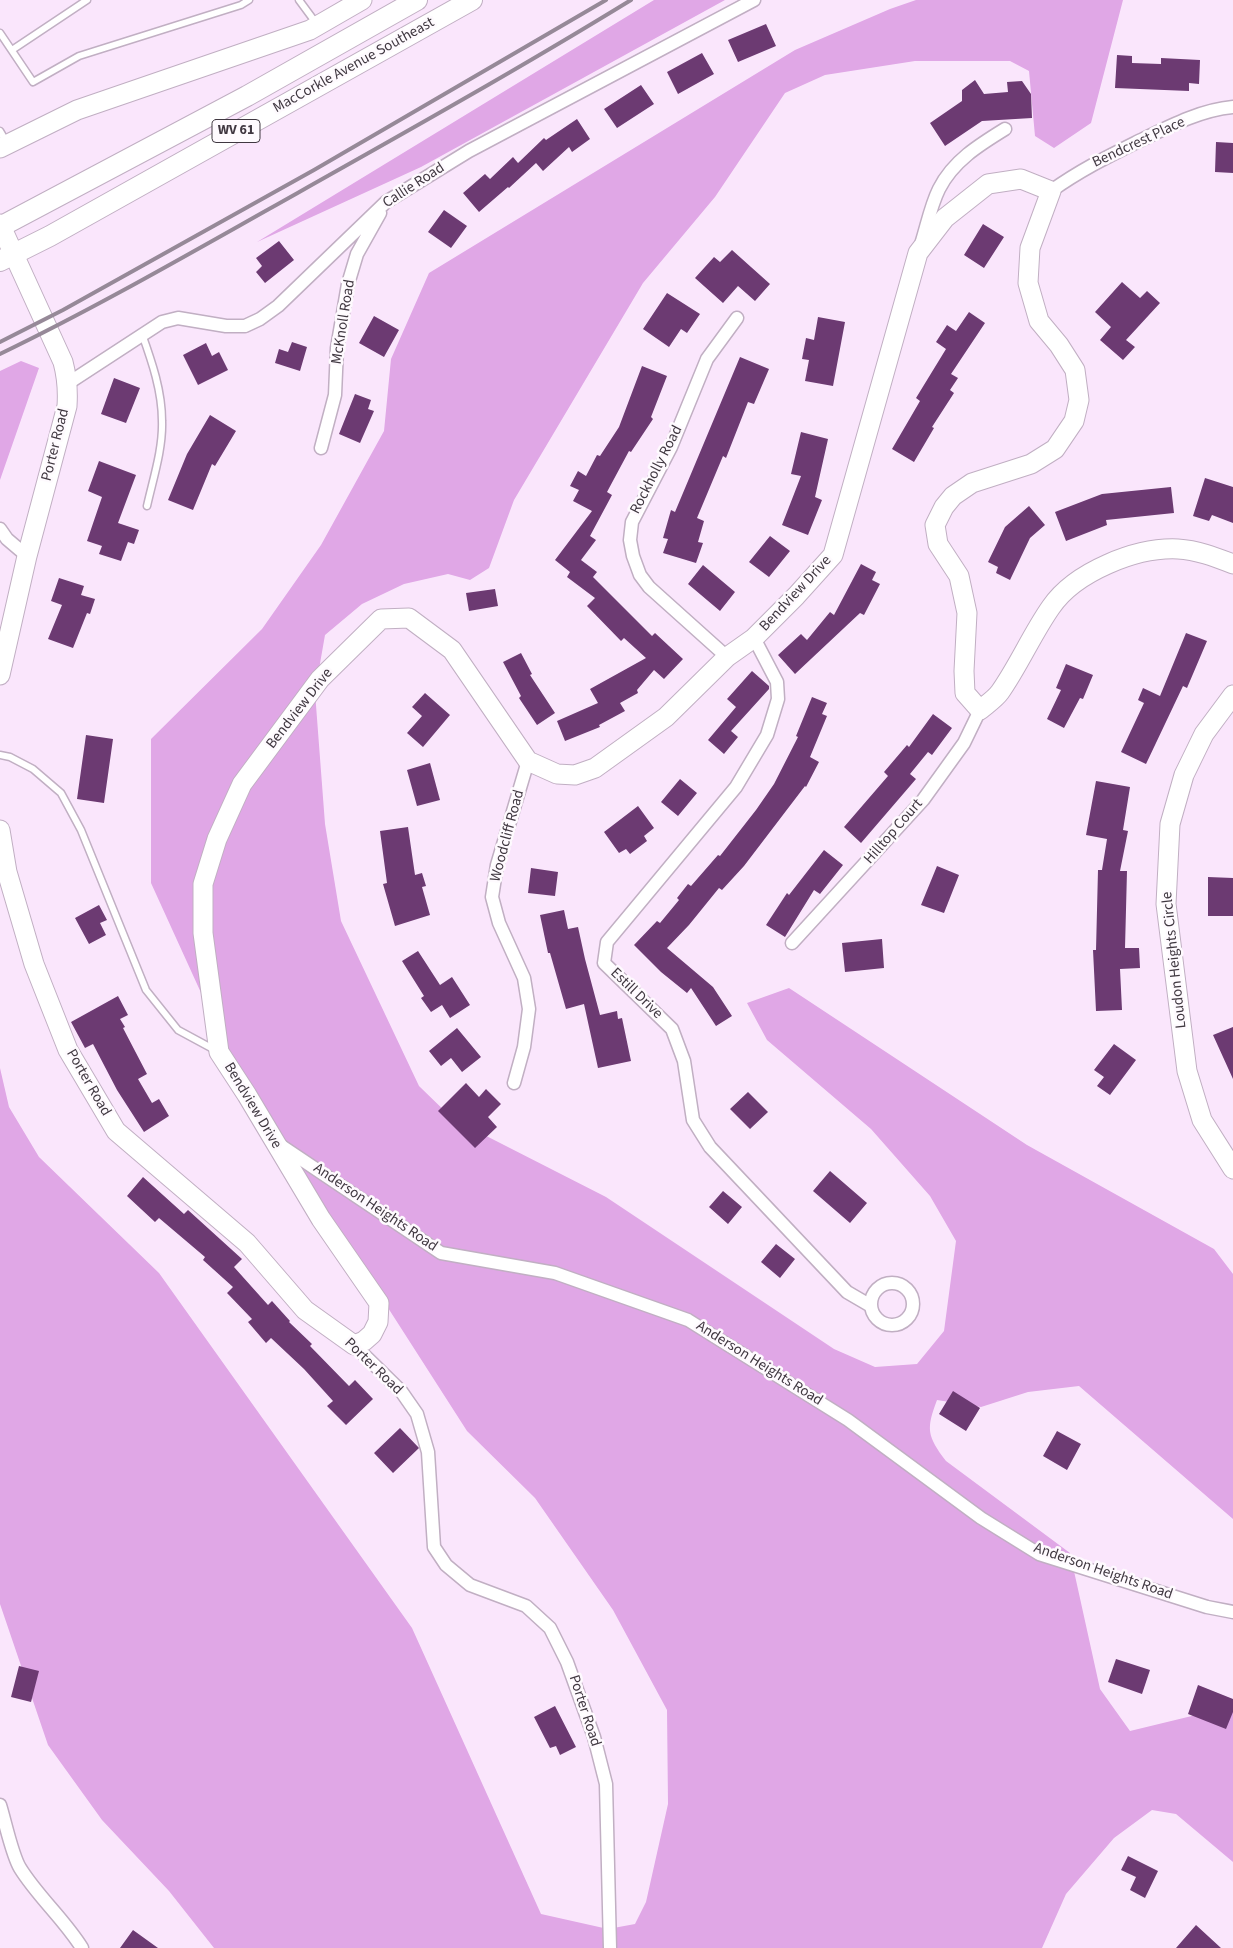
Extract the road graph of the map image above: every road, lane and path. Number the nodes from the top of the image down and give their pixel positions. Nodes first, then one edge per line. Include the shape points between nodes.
1 (87, 0) edge
2 (248, 0) edge
3 (299, 0) edge
4 (362, 0) edge
5 (417, 0) edge
6 (472, 0) edge
7 (754, 0) edge
8 (318, 25) junction
9 (0, 33) edge
10 (12, 50) junction
11 (1233, 107) edge
12 (1005, 129) dead end
13 (2, 141) edge
14 (1051, 191) junction
15 (386, 202) junction
16 (0, 226) edge
17 (918, 253) junction
18 (7, 257) edge
19 (737, 318) dead end
20 (142, 334) junction
21 (68, 384) junction
22 (321, 448) dead end
23 (147, 506) dead end
24 (0, 529) edge
25 (27, 556) junction
26 (1233, 564) edge
27 (754, 638) junction
28 (727, 657) junction
29 (0, 675) edge
30 (1233, 695) edge
31 (980, 710) junction
32 (0, 755) edge
33 (528, 761) junction
34 (0, 830) edge
35 (792, 943) dead end
36 (219, 1052) junction
37 (514, 1082) dead end
38 (273, 1141) junction
39 (1233, 1169) edge
40 (871, 1306) dead end
41 (354, 1344) junction
42 (1233, 1612) edge
43 (0, 1805) edge
44 (82, 1948) edge
45 (610, 1948) edge

1 - 10 lane
2 - 10 lane via 241,5 79,56 33,82
3 - 8 lane
4 - 8 street
5 - 16 main road, MacCorkle Avenue Southeast / WV 61 via 247,96
6 - 18 main road, MacCorkle Avenue Southeast / WV 61
7 - 15 street, Callie Road via 469,151
8 - 13 street via 77,110
9 - 10 lane
11 - 14 street, Bendcrest Place via 1220,108 1171,125 1079,171
12 - 17 street via 971,150 949,173 938,190
14 - 17 street, Bendview Drive via 1021,179 988,184 945,218
14 - 31 street via 1030,248 1028,283 1039,321 1075,370 1079,400 1074,420 1055,449 1031,464 972,483 953,496 935,525 938,544 958,576 967,613 966,693
15 - 20 street, Callie Road via 278,306 260,318 245,326 178,318 162,322
15 - 22 street, McKnoll Road via 357,254 348,284 337,348 335,396
16 - 18 street, Porter Road
17 - 27 street, Bendview Drive via 833,555
18 - 21 street, Porter Road via 63,362
19 - 28 street, Rockholly Road via 708,359 671,447 632,522 630,540 640,575 649,587
20 - 21 street, Callie Road
20 - 23 lane via 160,396 162,423 158,460
21 - 25 street, Porter Road via 67,406
24 - 25 street
25 - 29 street, Porter Road
26 - 31 street via 1206,554 1178,549 1147,552 1109,564 1076,582 1052,605 999,693
27 - 28 street, Bendview Drive
27 - 40 street, Estill Drive via 777,682 778,699 767,735 736,787 607,942 604,963 672,1028 684,1061 693,1120 710,1147 847,1292
28 - 33 street, Bendview Drive via 666,717 595,768 574,775 557,774
30 - 39 street, Loudon Heights Circle via 1204,734 1184,775 1170,824 1166,904 1187,1072 1202,1120
31 - 35 street, Hilltop Court via 964,743 923,800
32 - 36 lane via 33,769 61,793 81,830 146,990 178,1030
33 - 36 street, Bendview Drive via 452,650 409,618 381,619 320,679 242,784 218,839 204,884 203,933
33 - 37 street, Woodcliff Road via 492,897 499,923 524,978 529,1009 524,1047
34 - 41 street, Porter Road via 7,872 34,964 68,1050 116,1131 247,1243 305,1310
36 - 38 street, Bendview Drive
38 - 41 street, Bendview Drive via 321,1219 379,1303 378,1322 372,1334
38 - 42 street, Anderson Heights Road via 441,1252 555,1272 688,1320 848,1420 980,1518 1039,1554 1207,1607
41 - 45 street, Porter Road via 401,1391 417,1414 428,1452 434,1547 446,1565 470,1585 526,1606 550,1628 567,1662 594,1737 606,1784
43 - 44 street via 19,1867

